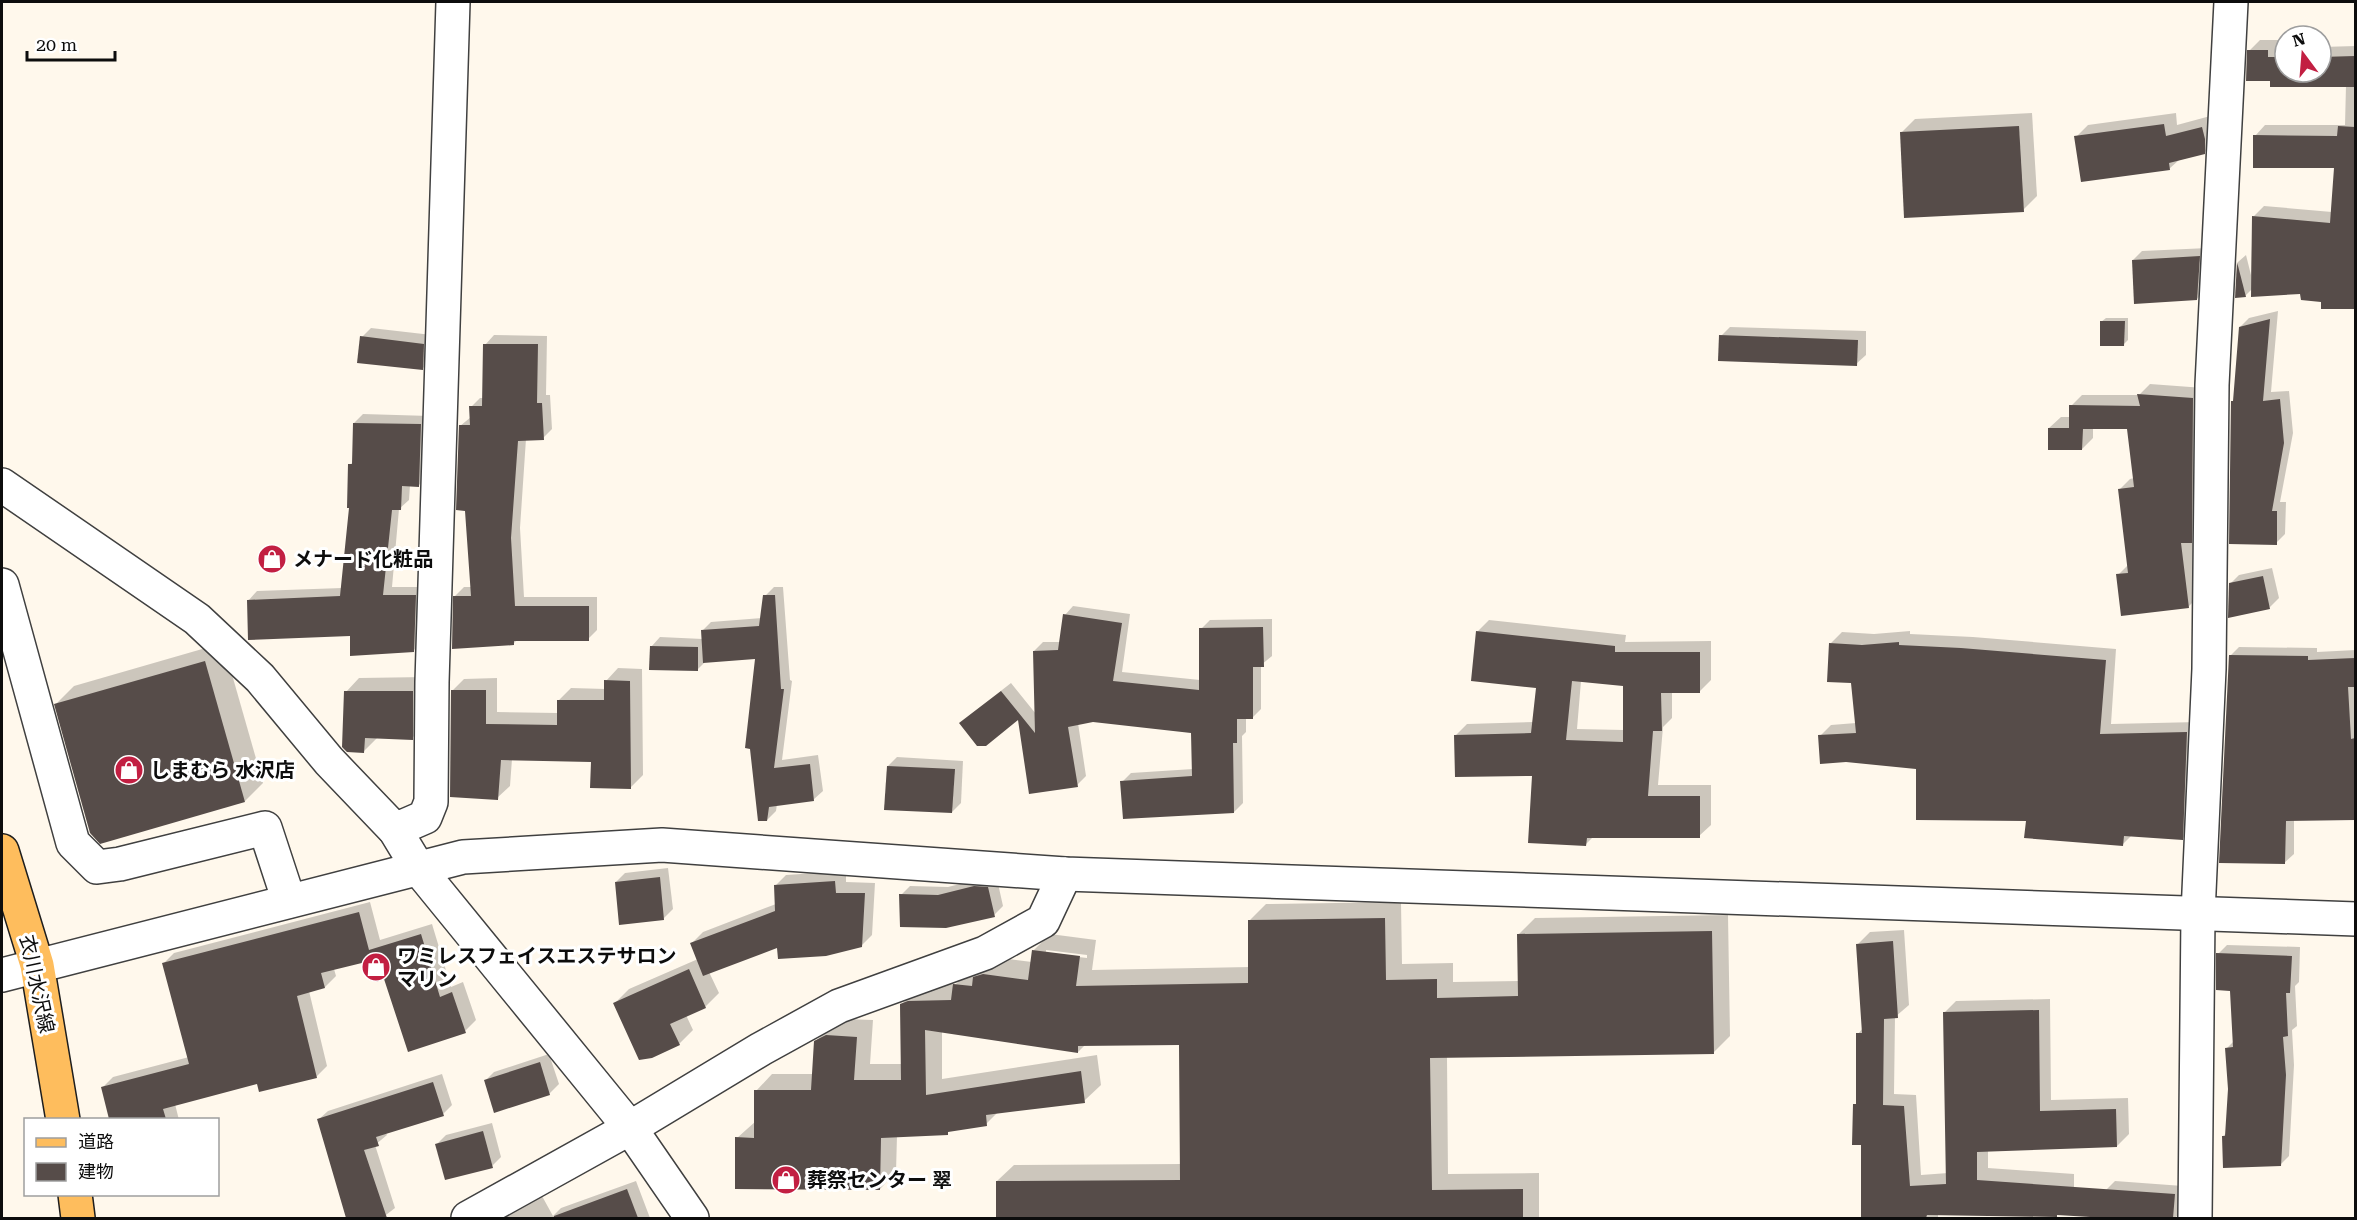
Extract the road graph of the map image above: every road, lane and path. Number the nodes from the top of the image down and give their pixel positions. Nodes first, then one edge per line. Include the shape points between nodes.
1 (453, 2) edge
2 (2231, 2) edge
3 (2, 485) edge
4 (2, 585) edge
5 (395, 830) junction
6 (2, 851) edge
7 (418, 868) junction
8 (1065, 874) junction
9 (289, 901) junction
10 (2198, 914) junction
11 (2355, 919) edge
12 (37, 965) junction
13 (2, 975) edge
14 (63, 1118) edge
15 (630, 1128) junction
16 (75, 1196) edge
17 (78, 1218) edge
18 (468, 1218) edge
19 (692, 1218) edge
20 (2195, 1218) edge

1 - 5 street via 431,802 425,817
2 - 10 street via 2212,385 2209,669
3 - 5 street via 197,619 260,678 329,761
4 - 9 street via 73,843 97,867 265,828
5 - 7 street
6 - 12 main road, 衣川水沢線
7 - 8 street via 463,858 662,844
7 - 9 street
7 - 15 street
8 - 10 street
8 - 15 street via 1043,921 985,953 839,1006
9 - 12 street
10 - 11 street
10 - 20 street
12 - 13 street
12 - 14 main road, 衣川水沢線
15 - 18 street
15 - 19 street
16 - 17 main road

